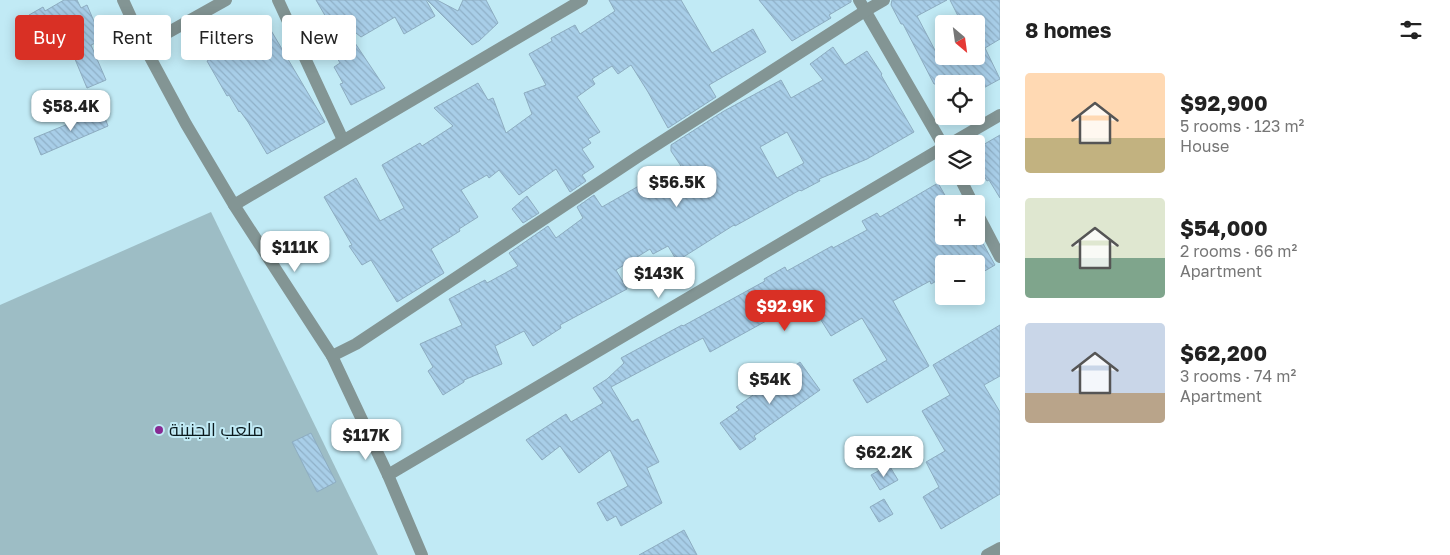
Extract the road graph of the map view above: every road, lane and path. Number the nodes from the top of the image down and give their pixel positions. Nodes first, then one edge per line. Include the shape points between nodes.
1 (123, 0) edge
2 (226, 0) edge
3 (278, 0) edge
4 (582, 0) edge
5 (884, 0) edge
6 (862, 5) edge
7 (130, 15) edge
8 (171, 31) edge
9 (152, 60) edge
10 (1000, 115) edge
11 (937, 135) edge
12 (966, 135) edge
13 (343, 140) junction
14 (935, 152) edge
15 (234, 204) junction
16 (985, 228) edge
17 (1000, 257) edge
18 (332, 356) junction
19 (388, 475) junction
20 (1000, 548) edge
21 (422, 555) edge
22 (987, 555) edge

1 - 7 street
2 - 8 street
3 - 13 street
4 - 13 street
5 - 6 street
6 - 11 street
6 - 18 street via 356,344
9 - 15 street
10 - 12 street
13 - 15 street
14 - 19 street
15 - 18 street
16 - 17 street
18 - 19 street
19 - 21 street
20 - 22 street

